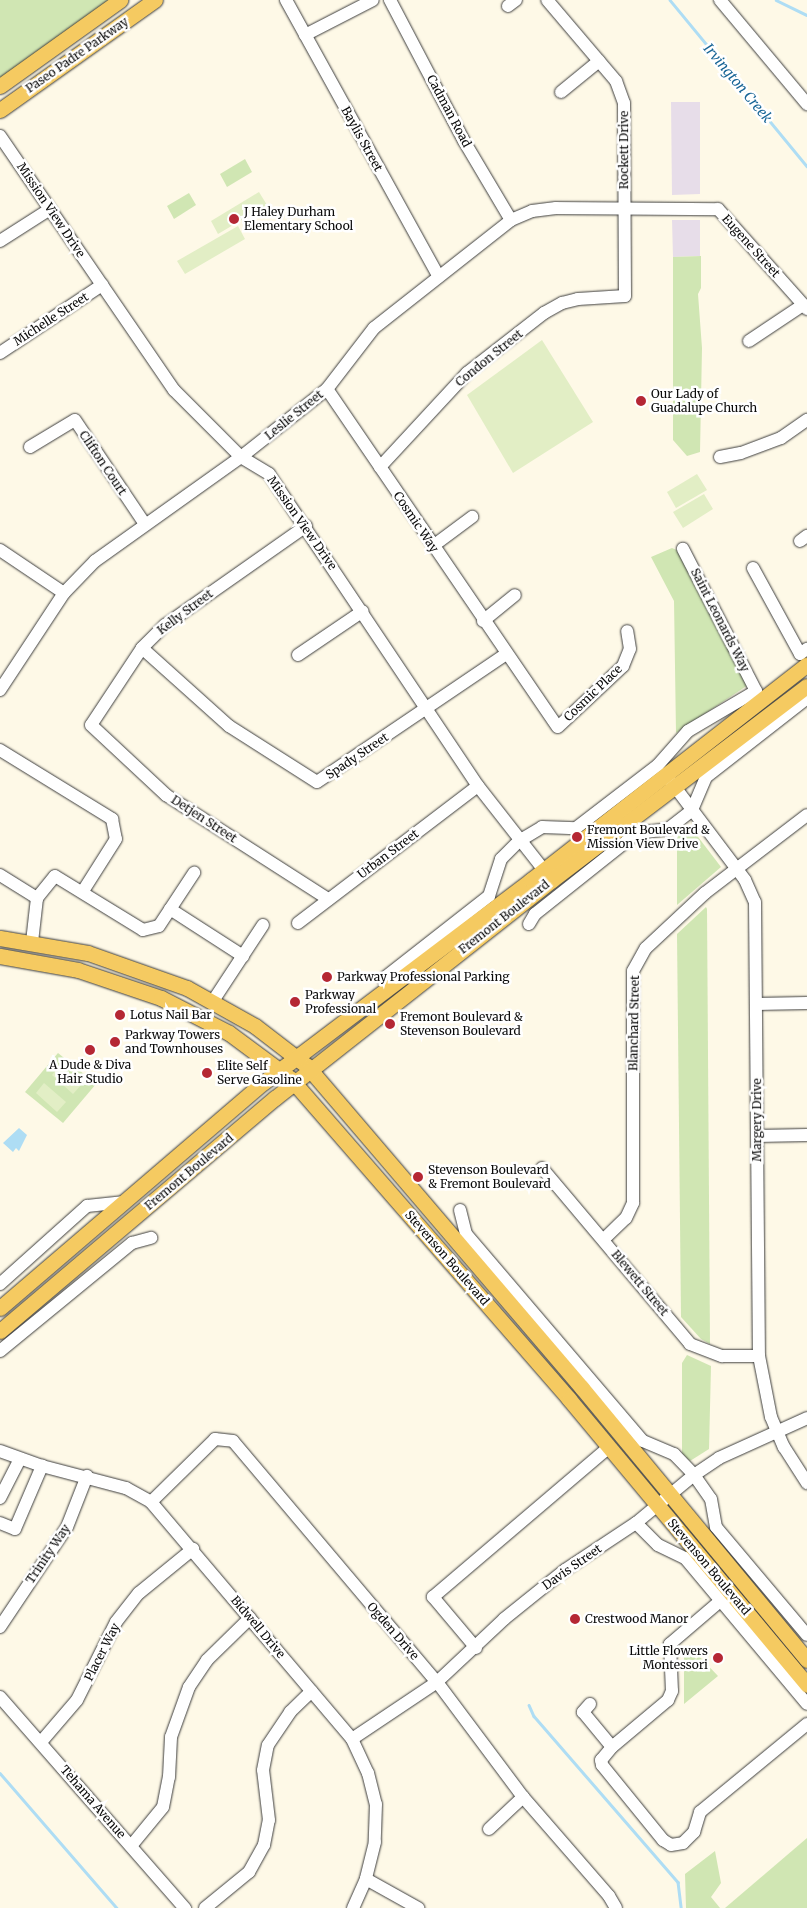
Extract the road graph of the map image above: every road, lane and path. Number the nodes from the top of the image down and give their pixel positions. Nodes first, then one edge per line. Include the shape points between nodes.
1 (120, 0) edge
2 (155, 0) edge
3 (286, 0) edge
4 (373, 0) edge
5 (390, 0) edge
6 (547, 0) edge
7 (720, 0) edge
8 (305, 35) junction
9 (599, 61) junction
10 (0, 86) edge
11 (561, 92) dead end
12 (806, 100) edge
13 (0, 110) edge
14 (0, 136) edge
15 (623, 208) junction
16 (50, 209) junction
17 (512, 220) junction
18 (0, 242) edge
19 (439, 277) junction
20 (102, 285) junction
21 (625, 296) joint
22 (805, 307) edge
23 (750, 341) dead end
24 (0, 353) edge
25 (327, 389) junction
26 (807, 420) edge
27 (30, 447) dead end
28 (720, 457) dead end
29 (241, 458) junction
30 (380, 467) junction
31 (472, 517) dead end
32 (145, 524) junction
33 (306, 526) junction
34 (433, 546) junction
35 (683, 549) dead end
36 (0, 550) edge
37 (753, 568) dead end
38 (64, 592) junction
39 (515, 595) dead end
40 (363, 611) junction
41 (483, 621) junction
42 (627, 631) dead end
43 (142, 648) junction
44 (506, 654) junction
45 (298, 655) dead end
46 (805, 656) edge
47 (4, 676) edge
48 (807, 686) edge
49 (0, 690) edge
50 (756, 691) joint
51 (807, 698) edge
52 (428, 708) junction
53 (91, 725) joint
54 (0, 750) edge
55 (666, 775) junction
56 (478, 786) junction
57 (675, 788) junction
58 (692, 810) junction
59 (806, 818) edge
60 (519, 840) junction
61 (736, 870) junction
62 (194, 872) dead end
63 (547, 874) junction
64 (0, 875) edge
65 (83, 891) junction
66 (37, 898) junction
67 (328, 900) junction
68 (170, 909) junction
69 (298, 923) dead end
70 (529, 924) dead end
71 (263, 926) dead end
72 (0, 938) edge
73 (32, 942) junction
74 (0, 956) edge
75 (243, 956) junction
76 (383, 979) dead end
77 (213, 1001) junction
78 (756, 1004) junction
79 (807, 1004) edge
80 (297, 1057) junction
81 (280, 1069) junction
82 (312, 1070) junction
83 (296, 1083) junction
84 (807, 1135) edge
85 (757, 1136) junction
86 (542, 1168) dead end
87 (125, 1202) junction
88 (460, 1210) dead end
89 (151, 1238) dead end
90 (604, 1240) junction
91 (0, 1284) edge
92 (0, 1308) edge
93 (0, 1331) edge
94 (0, 1351) edge
95 (759, 1356) junction
96 (807, 1418) edge
97 (777, 1433) junction
98 (609, 1447) junction
99 (0, 1451) edge
100 (20, 1459) junction
101 (42, 1466) junction
102 (87, 1476) junction
103 (694, 1476) junction
104 (807, 1483) edge
105 (670, 1496) junction
106 (0, 1498) edge
107 (151, 1502) junction
108 (657, 1505) junction
109 (0, 1523) edge
110 (636, 1523) junction
111 (193, 1549) junction
112 (719, 1602) junction
113 (250, 1618) junction
114 (0, 1627) edge
115 (807, 1635) edge
116 (476, 1648) junction
117 (807, 1660) edge
118 (437, 1682) junction
119 (807, 1685) edge
120 (312, 1692) junction
121 (0, 1697) edge
122 (590, 1704) dead end
123 (807, 1704) edge
124 (807, 1724) edge
125 (352, 1739) junction
126 (42, 1742) junction
127 (612, 1747) junction
128 (524, 1797) junction
129 (489, 1829) dead end
130 (131, 1846) junction
131 (366, 1879) junction
132 (185, 1908) edge
133 (205, 1908) edge
134 (353, 1908) edge
135 (418, 1908) edge
136 (616, 1908) edge

1 - 10 main road, Paseo Padre Parkway
2 - 13 main road, Paseo Padre Parkway
3 - 8 street, Baylis Street
4 - 8 street
5 - 17 street, Cadman Road via 464,141
6 - 9 street, Rockett Drive
7 - 12 street
8 - 19 street, Baylis Street
9 - 11 street
9 - 15 street, Rockett Drive via 616,81 624,103
14 - 16 street, Mission View Drive
15 - 17 street, Leslie Street via 556,208 532,211
15 - 21 street, Rockett Drive
15 - 22 street, Eugene Street via 718,209
16 - 18 street
16 - 20 street, Mission View Drive
17 - 19 street, Leslie Street
19 - 25 street, Leslie Street via 374,328
20 - 24 street, Michelle Street
20 - 29 street, Mission View Drive via 174,390
21 - 30 street, Condon Street via 578,299 544,313 467,373
22 - 23 street
25 - 29 street, Leslie Street
25 - 30 street, Cosmic Way
26 - 28 street via 781,438
27 - 32 street, Clifton Court via 74,420
29 - 32 street, Leslie Street
29 - 33 street, Mission View Drive via 269,474
30 - 34 street, Cosmic Way
31 - 34 street
32 - 38 street, Leslie Street via 95,561
33 - 40 street, Mission View Drive
33 - 43 street, Kelly Street via 165,625
34 - 41 street, Cosmic Way
35 - 50 street, Saint Leonards Way
36 - 38 street
37 - 46 street
38 - 47 street, Leslie Street
39 - 41 street
40 - 45 street
40 - 52 street, Mission View Drive
41 - 44 street, Cosmic Way
42 - 44 street, Cosmic Place via 630,648 623,666 558,726
43 - 52 street, Spady Street via 229,726 317,782
43 - 53 street, Kelly Street
44 - 52 street, Spady Street
46 - 55 main road, Fremont Boulevard
47 - 49 street, Leslie Street
48 - 57 main road, Fremont Boulevard
50 - 60 street, Fremont Boulevard via 688,730 658,765 576,828 542,826
51 - 58 street, Fremont Boulevard via 706,777
52 - 56 street, Mission View Drive
53 - 67 street, Detjen Street via 166,795
54 - 65 street via 112,819 116,839
55 - 57 street, Margery Drive
55 - 63 main road, Fremont Boulevard
56 - 60 street, Mission View Drive
56 - 67 street, Urban Street
57 - 58 street, Margery Drive
57 - 63 main road, Fremont Boulevard
58 - 61 street, Margery Drive
58 - 70 street, Fremont Boulevard via 668,829 637,833 535,914
59 - 61 street, Blanchard Street
60 - 63 street, Mission View Drive
60 - 76 street, Fremont Boulevard via 501,859 489,896
61 - 78 street, Margery Drive via 755,902
61 - 90 street, Blanchard Street via 646,948 633,972 633,1203 626,1218
62 - 68 street
63 - 80 main road, Fremont Boulevard
63 - 82 main road, Fremont Boulevard
64 - 66 street
65 - 66 street via 55,876
65 - 68 street via 143,930 159,926
66 - 73 street
67 - 69 street, Urban Street
68 - 75 street
71 - 75 street
72 - 73 main road, Stevenson Boulevard
73 - 77 main road, Stevenson Boulevard via 130,966
74 - 81 main road, Stevenson Boulevard via 78,970 153,995 223,1029
75 - 77 street
77 - 80 main road, Stevenson Boulevard
78 - 79 street
78 - 85 street, Margery Drive
80 - 81 main road, Fremont Boulevard
80 - 82 main road, Stevenson Boulevard
81 - 83 main road, Stevenson Boulevard
81 - 87 main road, Fremont Boulevard
82 - 83 main road, Fremont Boulevard
82 - 105 main road, Stevenson Boulevard
83 - 93 main road, Fremont Boulevard
83 - 98 main road, Stevenson Boulevard
84 - 85 street
85 - 95 street, Margery Drive
86 - 90 street, Blewett Street
87 - 91 street, Fremont Boulevard via 87,1206
87 - 92 main road, Fremont Boulevard
88 - 103 street via 466,1234 643,1441 674,1454
89 - 94 street via 132,1243
90 - 95 street, Blewett Street via 690,1344 722,1356
95 - 97 street, Margery Drive via 766,1400
96 - 97 street, Davis Street
97 - 103 street, Davis Street via 719,1458
97 - 104 street, Margery Drive
98 - 108 main road, Stevenson Boulevard
98 - 116 street via 433,1596
99 - 100 street, Bidwell Drive
100 - 101 street, Bidwell Drive
100 - 106 street
101 - 102 street, Bidwell Drive
101 - 109 street via 15,1529
102 - 107 street, Bidwell Drive via 126,1488
102 - 114 street, Trinity Way via 67,1527
103 - 105 street, Davis Street
103 - 115 street via 711,1499 716,1526
105 - 108 street, Davis Street
105 - 117 main road, Stevenson Boulevard
107 - 111 street, Bidwell Drive
107 - 118 street, Ogden Drive via 215,1439 233,1441
108 - 110 street, Davis Street
108 - 119 main road, Stevenson Boulevard
110 - 112 street, Stevenson Boulevard via 658,1545 685,1558
110 - 116 street, Davis Street via 565,1570 504,1619
111 - 113 street, Bidwell Drive
111 - 126 street, Placer Way via 139,1593 122,1615 77,1700
112 - 123 street, Stevenson Boulevard
112 - 127 street via 670,1644 672,1691 668,1700
113 - 120 street, Bidwell Drive
113 - 130 street via 207,1660 189,1688 171,1737 169,1777 163,1807
116 - 118 street, Davis Street
118 - 125 street, Davis Street
118 - 128 street, Ogden Drive
120 - 125 street, Bidwell Drive
120 - 133 street via 290,1712 268,1746 263,1770 269,1820 264,1845 249,1872
121 - 126 street, Tehama Avenue
122 - 127 street via 583,1712
124 - 127 street via 700,1812 689,1840 672,1845 663,1840 602,1765 600,1760
125 - 131 street, Bidwell Drive via 368,1773 376,1804 375,1842
126 - 130 street, Tehama Avenue
128 - 129 street
128 - 136 street, Ogden Drive
130 - 132 street, Tehama Avenue
131 - 134 street, Bidwell Drive
131 - 135 street

